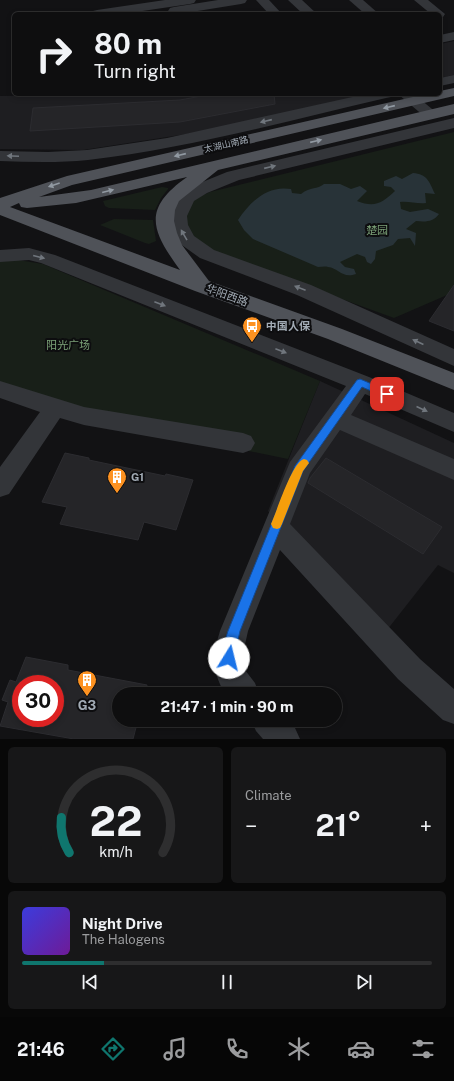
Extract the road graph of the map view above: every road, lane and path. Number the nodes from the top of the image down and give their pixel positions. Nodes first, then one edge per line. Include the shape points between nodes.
1 (182, 0) edge
2 (241, 0) edge
3 (262, 0) edge
4 (294, 0) edge
5 (355, 0) edge
6 (420, 0) edge
7 (111, 12) edge
8 (171, 12) edge
9 (274, 12) edge
10 (309, 12) edge
11 (370, 12) edge
12 (436, 12) edge
13 (454, 36) edge
14 (442, 39) edge
15 (454, 79) edge
16 (442, 82) edge
17 (454, 92) edge
18 (442, 94) edge
19 (377, 96) edge
20 (425, 96) edge
21 (410, 98) edge
22 (454, 109) edge
23 (430, 114) junction
24 (454, 123) edge
25 (0, 156) edge
26 (216, 165) junction
27 (0, 205) edge
28 (0, 209) edge
29 (0, 256) edge
30 (202, 286) junction
31 (454, 358) edge
32 (360, 382) junction
33 (454, 382) edge
34 (0, 389) edge
35 (55, 408) junction
36 (335, 418) junction
37 (454, 423) edge
38 (243, 443) dead end
39 (454, 470) edge
40 (0, 487) edge
41 (276, 527) junction
42 (238, 687) edge
43 (454, 709) edge
44 (273, 727) edge
45 (284, 739) edge

1 - 7 street
2 - 8 street
3 - 9 street
4 - 10 street
5 - 11 street
6 - 12 street
13 - 14 street
15 - 16 street
17 - 18 main road, 太湖山南路
19 -> 25 street via 146,147 86,155
20 - 21 main road, 太湖山南路
21 - 23 street
21 -> 27 main road, 太湖山南路 via 67,181
22 - 23 main road, 太湖山南路
26 -> 23 main road, 太湖山南路
31 -> 24 street via 304,290 207,254 186,239 179,226 178,216 188,197 227,178
27 -> 26 main road, 太湖山南路 via 76,198
26 - 30 main road via 171,199 164,215 166,231 172,245
28 - 30 main road, 华阳西路
29 -> 32 street via 29,254 48,259
30 - 33 main road, 华阳西路 via 335,334
32 - 36 street
32 -> 37 street
34 - 35 street
35 - 38 street via 84,416
35 - 40 street
36 - 39 street
36 - 41 street via 299,469
41 - 42 street via 229,648 228,668
41 - 43 street via 409,669
44 - 45 street

